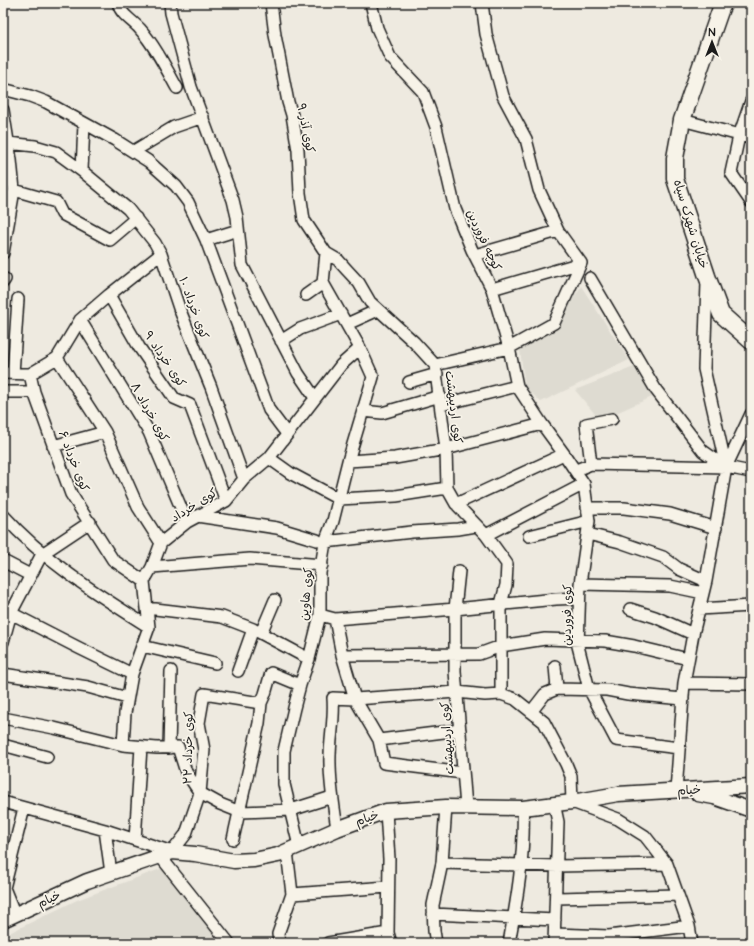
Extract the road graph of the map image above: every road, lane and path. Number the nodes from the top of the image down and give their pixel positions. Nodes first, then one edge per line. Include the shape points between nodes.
1 (170, 3) edge
2 (271, 3) edge
3 (371, 3) edge
4 (482, 3) edge
5 (724, 3) edge
6 (119, 7) edge
7 (3, 88) edge
8 (176, 88) dead end
9 (751, 101) edge
10 (3, 110) edge
11 (203, 117) junction
12 (682, 120) junction
13 (84, 123) junction
14 (4, 127) edge
15 (739, 136) junction
16 (751, 138) edge
17 (8, 143) junction
18 (134, 151) junction
19 (7, 160) edge
20 (82, 171) junction
21 (14, 190) junction
22 (751, 202) edge
23 (136, 218) junction
24 (5, 229) edge
25 (238, 230) junction
26 (558, 231) junction
27 (206, 240) junction
28 (3, 253) edge
29 (326, 253) junction
30 (161, 254) junction
31 (475, 255) junction
32 (581, 262) junction
33 (707, 276) junction
34 (590, 278) dead end
35 (323, 283) junction
36 (492, 289) junction
37 (109, 295) junction
38 (306, 295) dead end
39 (18, 299) dead end
40 (378, 310) junction
41 (344, 319) junction
42 (80, 320) junction
43 (281, 341) junction
44 (751, 341) edge
45 (360, 348) junction
46 (509, 348) junction
47 (57, 358) junction
48 (436, 370) junction
49 (8, 374) edge
50 (30, 374) junction
51 (410, 382) dead end
52 (517, 386) junction
53 (3, 392) edge
54 (34, 392) junction
55 (315, 398) junction
56 (440, 401) junction
57 (363, 411) junction
58 (751, 414) edge
59 (612, 419) dead end
60 (542, 424) junction
61 (105, 432) junction
62 (287, 434) junction
63 (53, 446) junction
64 (446, 449) junction
65 (564, 454) junction
66 (269, 458) junction
67 (348, 461) junction
68 (591, 464) junction
69 (726, 467) junction
70 (576, 470) junction
71 (751, 472) edge
72 (244, 479) junction
73 (584, 484) junction
74 (447, 488) junction
75 (336, 498) junction
76 (226, 502) junction
77 (456, 504) junction
78 (587, 508) junction
79 (3, 516) edge
80 (197, 516) junction
81 (589, 521) junction
82 (90, 522) junction
83 (187, 522) junction
84 (476, 526) junction
85 (716, 528) junction
86 (588, 534) junction
87 (486, 535) junction
88 (529, 536) dead end
89 (321, 541) junction
90 (161, 543) junction
91 (42, 554) junction
92 (3, 561) edge
93 (322, 565) junction
94 (152, 567) junction
95 (459, 571) dead end
96 (30, 575) junction
97 (144, 581) junction
98 (706, 581) junction
99 (580, 584) junction
100 (703, 593) junction
101 (580, 598) junction
102 (274, 600) dead end
103 (502, 604) junction
104 (751, 606) edge
105 (147, 608) junction
106 (455, 609) junction
107 (630, 609) dead end
108 (699, 609) junction
109 (7, 611) edge
110 (320, 615) junction
111 (335, 618) junction
112 (149, 627) junction
113 (257, 631) junction
114 (693, 634) junction
115 (578, 640) junction
116 (3, 642) edge
117 (142, 646) junction
118 (501, 646) junction
119 (342, 655) junction
120 (455, 655) junction
121 (309, 659) junction
122 (688, 660) junction
123 (215, 663) dead end
124 (555, 666) dead end
125 (171, 671) dead end
126 (238, 671) dead end
127 (3, 674) edge
128 (132, 674) junction
129 (684, 683) junction
130 (751, 684) edge
131 (300, 685) junction
132 (557, 689) junction
133 (589, 689) junction
134 (457, 692) junction
135 (501, 694) junction
136 (128, 698) junction
137 (683, 698) junction
138 (355, 699) junction
139 (261, 703) junction
140 (531, 712) junction
141 (3, 718) edge
142 (460, 730) junction
143 (379, 740) junction
144 (3, 745) edge
145 (123, 745) junction
146 (141, 747) junction
147 (169, 748) junction
148 (679, 748) junction
149 (47, 757) dead end
150 (463, 773) junction
151 (751, 786) edge
152 (676, 791) junction
153 (200, 794) junction
154 (332, 797) junction
155 (3, 802) edge
156 (572, 802) junction
157 (554, 804) junction
158 (446, 807) junction
159 (466, 807) junction
160 (24, 808) junction
161 (523, 808) junction
162 (291, 810) junction
163 (751, 810) edge
164 (240, 812) junction
165 (386, 812) junction
166 (337, 829) junction
167 (105, 830) junction
168 (135, 840) junction
169 (233, 840) dead end
170 (293, 849) junction
171 (166, 854) junction
172 (442, 863) junction
173 (666, 864) junction
174 (521, 865) junction
175 (557, 866) junction
176 (111, 873) junction
177 (388, 887) junction
178 (292, 894) junction
179 (678, 895) junction
180 (556, 898) junction
181 (433, 914) junction
182 (9, 917) edge
183 (514, 917) junction
184 (555, 920) junction
185 (689, 926) junction
186 (389, 938) edge
187 (554, 939) edge
188 (229, 943) edge
189 (279, 943) edge
190 (328, 943) edge
191 (436, 943) edge
192 (508, 943) edge
193 (692, 943) edge

1 - 11 street via 191,87
2 - 29 street, کوی آذر ۹ via 276,42 298,150 304,220
3 - 31 street, کوچه فروردین via 377,28 390,56 424,92 436,127 455,209
4 - 26 street via 486,34 503,96 526,139 539,190
5 - 12 main road, خیابان شهرک سپاه
6 - 8 street via 140,29
7 - 13 street via 46,102
9 - 15 street
10 - 14 street
11 - 18 street via 174,127
11 - 25 street via 233,200
12 - 15 street
12 - 33 main road, خیابان شهرک سپاه via 675,158 675,179
13 - 18 street
13 - 20 street
14 - 17 street
15 - 16 street
15 - 22 street via 731,173
17 - 19 street
17 - 20 street, کوی خرداد ۱۰ via 35,146 56,152
18 - 27 street via 159,169 176,186 188,202
19 - 21 street
20 - 23 street, کوی خرداد ۱۰
21 - 23 street via 56,202 62,214 110,240
21 - 24 street
23 - 30 street, کوی خرداد ۱۰
24 - 28 street
25 - 27 street
25 - 43 street via 242,265
26 - 31 street
26 - 32 street
27 - 62 street via 269,410
29 - 35 street
29 - 40 street, کوی اردیبهشت via 338,260 355,278
30 - 37 street
30 - 72 street, کوی خرداد ۱۰
31 - 36 street, کوچه فروردین
32 - 36 street
32 - 46 street via 554,323
33 - 44 main road, خیابان شهرک سپاه via 721,314
33 - 69 street via 704,369
34 - 69 street via 656,390 703,451
35 - 38 street
35 - 41 street, کوی هاوین
36 - 46 street, کوچه فروردین
37 - 42 street
37 - 76 street, کوی خرداد ۹ via 139,347 174,398 190,405
39 - 49 street
40 - 41 street
40 - 48 street, کوی اردیبهشت via 414,342
41 - 43 street via 300,329
41 - 45 street, کوی هاوین
42 - 47 street
42 - 83 street, کوی خرداد ۸ via 149,432
43 - 55 street
45 - 55 street, کوی خرداد via 341,365
45 - 57 street, کوی هاوین via 373,377
46 - 48 street
46 - 52 street, کوچه فروردین
47 - 50 street
47 - 61 street
48 - 51 street
48 - 56 street, کوی اردیبهشت
49 - 50 street
50 - 54 street, کوی خرداد ۶
52 - 56 street
52 - 60 street, کوچه فروردین
53 - 54 street
54 - 63 street, کوی خرداد ۶
55 - 62 street, کوی خرداد
56 - 57 street via 382,413
56 - 64 street, کوی اردیبهشت
57 - 67 street, کوی هاوین
58 - 69 street
59 - 68 street via 586,424
60 - 64 street
60 - 65 street, کوچه فروردین
61 - 63 street
61 - 90 street via 138,507
62 - 66 street, کوی خرداد
63 - 82 street, کوی خرداد ۶ via 71,494
64 - 67 street via 395,458
64 - 74 street, کوی اردیبهشت
65 - 70 street, کوچه فروردین
65 - 77 street
66 - 72 street, کوی خرداد
66 - 75 street via 290,473
67 - 75 street, کوی هاوین
68 - 69 street
68 - 70 street
69 - 71 street
69 - 85 street
70 - 73 street, کوچه فروردین
72 - 76 street, کوی خرداد
73 - 78 street, کوی فروردین
73 - 87 street
74 - 75 street via 396,496
74 - 77 street, کوی اردیبهشت
75 - 89 street, کوی هاوین
76 - 80 street, کوی خرداد
77 - 84 street, کوی اردیبهشت
78 - 81 street, کوی فروردین
78 - 85 street via 624,508 670,514
79 - 91 street
80 - 83 street, کوی خرداد
80 - 89 street via 277,528
81 - 86 street, کوی فروردین
81 - 88 street
82 - 91 street
82 - 97 street, کوی خرداد ۶ via 113,560
83 - 90 street, کوی خرداد
84 - 87 street, کوی اردیبهشت
84 - 89 street
85 - 98 street
86 - 98 street via 663,557 679,569
86 - 99 street, کوی فروردین
87 - 103 street, کوی اردیبهشت via 507,564
89 - 93 street, کوی هاوین
90 - 94 street
91 - 96 street
91 - 112 street via 82,584
92 - 96 street
93 - 94 street via 250,559
93 - 110 street, کوی هاوین
94 - 97 street
95 - 106 street, کوی اردیبهشت
96 - 109 street
97 - 105 street
98 - 100 street
99 - 100 street via 670,586
99 - 101 street, کوی فروردین
100 - 108 street
101 - 103 street
101 - 115 street, کوی فروردین
102 - 113 street
103 - 106 street
103 - 118 street
104 - 108 street
105 - 112 street
105 - 113 street via 222,617
106 - 111 street
106 - 120 street, کوی اردیبهشت
107 - 114 street
108 - 114 street
109 - 116 street
109 - 128 street
110 - 111 street
110 - 121 street, کوی هاوین
111 - 119 street
112 - 117 street
113 - 121 street
113 - 126 street
114 - 122 street
115 - 118 street via 545,639
115 - 122 street via 634,646
115 - 133 street, کوی فروردین
117 - 123 street
117 - 128 street
118 - 120 street via 479,654
118 - 135 street
119 - 120 street
119 - 138 street
120 - 134 street, کوی اردیبهشت
121 - 131 street, کوی هاوین
122 - 129 street
124 - 132 street
125 - 147 street
127 - 136 street via 88,687
128 - 136 street
129 - 130 street
129 - 137 street
131 - 139 street via 271,672
131 - 162 street, کوی هاوین via 284,751 284,784
132 - 133 street
132 - 140 street via 545,694
133 - 137 street
133 - 148 street, کوی فروردین via 616,740
134 - 135 street
134 - 138 street
134 - 142 street, کوی اردیبهشت
135 - 140 street via 515,699
136 - 145 street
137 - 148 street
138 - 143 street
138 - 154 street via 333,698 330,762
139 - 153 street, کوی خرداد ۲۲ via 204,694 200,723 204,750
139 - 164 street
140 - 156 street via 544,722 566,764 571,776
141 - 145 street
142 - 143 street
142 - 150 street, کوی اردیبهشت
143 - 150 street via 384,763
144 - 149 street
145 - 146 street
146 - 147 street
146 - 168 street
147 - 153 street via 178,747 186,772
148 - 152 street
150 - 159 street, کوی اردیبهشت
151 - 152 street, خیام
152 - 156 street, خیام via 618,794
152 - 163 street via 714,797
153 - 164 street
153 - 171 street, کوی خرداد ۲۲ via 186,834
154 - 162 street
154 - 166 street
155 - 160 street
156 - 157 street, خیام
156 - 173 street via 624,822 645,836
157 - 161 street, خیام
157 - 175 street via 558,822
158 - 159 street, خیام
158 - 165 street, خیام
158 - 172 street
159 - 161 street, خیام
160 - 167 street
160 - 182 street via 4,888
161 - 174 street
162 - 164 street
162 - 170 street, کوی هاوین
164 - 169 street
165 - 166 street, خیام
165 - 177 street
166 - 170 street, خیام
167 - 168 street
167 - 176 street
168 - 171 street
170 - 171 street, خیام via 254,860 234,861 195,854
170 - 178 street, کوی هاوین
171 - 176 street, خیام
171 - 188 street
172 - 174 street
172 - 181 street
173 - 175 street
173 - 179 street
174 - 175 street
174 - 183 street
175 - 180 street
176 - 182 street, خیام via 87,881
177 - 178 street
177 - 186 street
178 - 189 street via 278,934
179 - 180 street
179 - 185 street
180 - 184 street
181 - 183 street
181 - 191 street
183 - 184 street
183 - 192 street
184 - 187 street
185 - 187 street via 609,936
185 - 193 street
186 - 190 street

